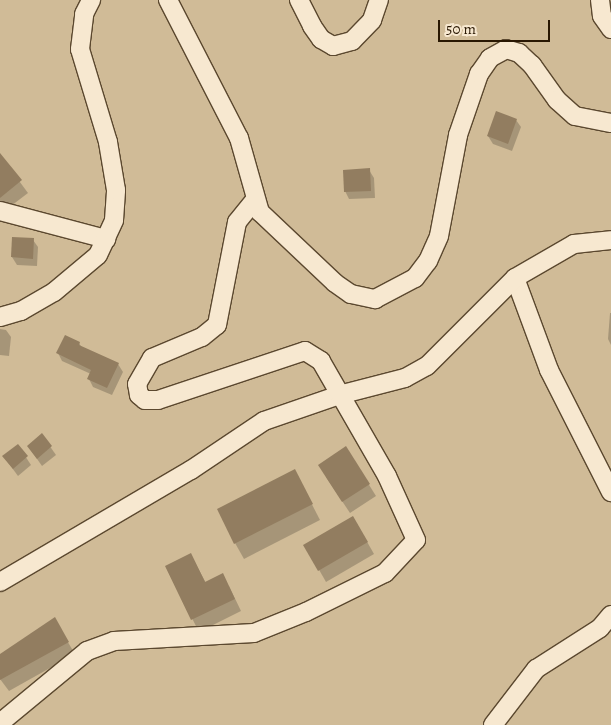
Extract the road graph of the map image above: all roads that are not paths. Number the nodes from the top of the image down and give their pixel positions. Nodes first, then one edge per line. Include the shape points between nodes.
1 (91, 0) edge
2 (168, 0) edge
3 (300, 0) edge
4 (379, 0) edge
5 (600, 0) edge
6 (611, 29) edge
7 (611, 123) edge
8 (255, 200) junction
9 (0, 211) edge
10 (106, 239) junction
11 (611, 240) edge
12 (515, 278) junction
13 (0, 317) edge
14 (339, 395) junction
15 (592, 459) junction
16 (611, 462) edge
17 (611, 492) edge
18 (0, 582) edge
19 (611, 614) edge
20 (0, 723) edge
21 (493, 725) edge

1 - 10 street via 84,14 80,49 108,142 116,190 114,220
2 - 8 street via 239,138
3 - 4 street via 312,26 333,46 352,41 372,20
5 - 6 street via 602,16
7 - 8 street via 575,116 519,53 506,49 490,58 479,74 458,135 439,236 415,278 375,299 351,294 335,283 260,212
8 - 14 street via 237,222 217,326 202,337 152,358 137,384 139,395 145,400 158,400 305,351 321,362
9 - 10 street
10 - 13 street via 98,255 54,292 21,311
11 - 12 street via 574,244
12 - 14 street via 426,366 405,378
12 - 15 street via 549,370
14 - 18 street via 264,421 191,470
14 - 20 street via 387,476 416,540 385,573 306,612 254,633 114,641 87,651
15 - 16 street
15 - 17 street
19 - 21 street via 600,628 536,669

